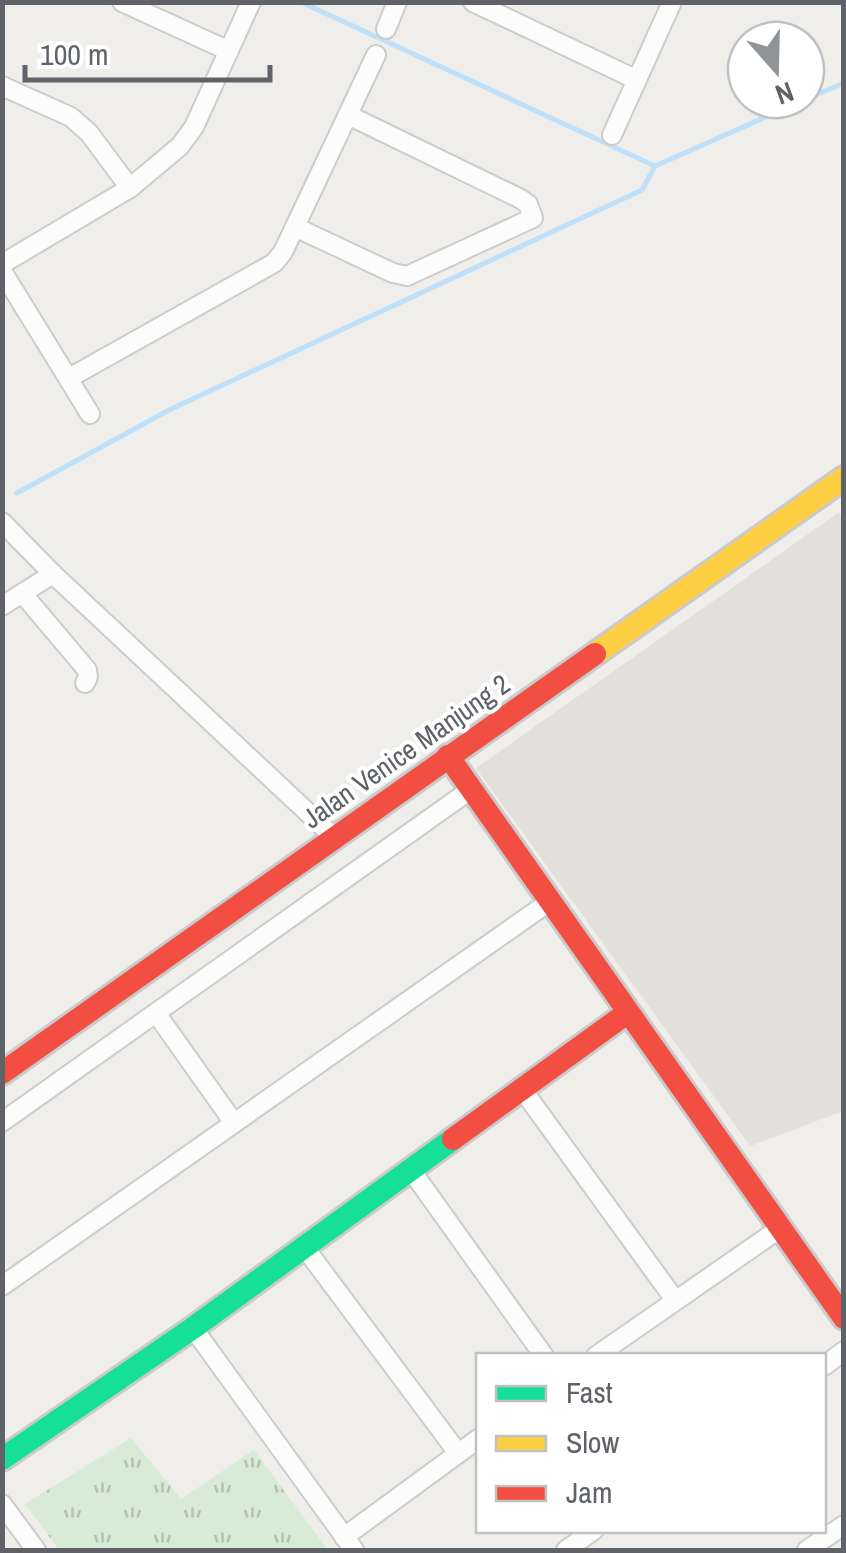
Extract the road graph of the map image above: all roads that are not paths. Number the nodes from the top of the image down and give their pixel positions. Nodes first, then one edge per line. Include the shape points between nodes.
1 (122, 2) edge
2 (251, 2) edge
3 (397, 2) edge
4 (473, 2) edge
5 (672, 2) edge
6 (386, 29) dead end
7 (229, 50) junction
8 (376, 54) dead end
9 (635, 79) junction
10 (2, 86) edge
11 (348, 115) junction
12 (612, 134) dead end
13 (130, 188) junction
14 (295, 227) junction
15 (2, 267) edge
16 (69, 378) junction
17 (90, 414) dead end
18 (844, 478) edge
19 (2, 522) edge
20 (53, 574) junction
21 (24, 594) junction
22 (2, 606) edge
23 (85, 684) dead end
24 (448, 756) junction
25 (473, 788) junction
26 (335, 838) junction
27 (548, 902) junction
28 (627, 1012) junction
29 (156, 1013) junction
30 (2, 1073) edge
31 (522, 1089) junction
32 (2, 1122) edge
33 (234, 1123) junction
34 (411, 1170) junction
35 (782, 1227) junction
36 (304, 1248) junction
37 (2, 1286) edge
38 (675, 1300) junction
39 (844, 1318) edge
40 (194, 1328) junction
41 (542, 1353) edge
42 (600, 1353) edge
43 (476, 1440) edge
44 (458, 1454) junction
45 (2, 1459) edge
46 (2, 1504) edge
47 (844, 1525) edge
48 (590, 1533) edge
49 (349, 1544) edge
50 (36, 1550) edge
51 (566, 1550) edge
52 (807, 1550) edge

1 - 7 street
2 - 7 street
3 - 6 street
4 - 9 street
5 - 9 street
7 - 13 street via 194,127
8 - 11 street
9 - 12 street
10 - 13 street via 71,116
11 - 14 street
11 - 14 street via 519,198 533,218 407,276
13 - 15 street
14 - 16 street via 274,263
15 - 16 street
16 - 17 street
18 - 24 street, Jalan Venice Manjung 2
19 - 20 street
20 - 21 street
20 - 26 street
21 - 22 street
21 - 23 street via 87,670
24 - 25 street
24 - 26 street, Jalan Venice Manjung 2
25 - 27 street
25 - 29 street
26 - 30 street, Jalan Venice Manjung 2
27 - 28 street
27 - 33 street
28 - 31 street
28 - 35 street
29 - 32 street
29 - 33 street
31 - 34 street
31 - 38 street
33 - 37 street
34 - 36 street
34 - 41 street
35 - 38 street
35 - 39 street
36 - 40 street
36 - 44 street
38 - 42 street
40 - 45 street
40 - 49 street
43 - 44 street
44 - 49 street
46 - 50 street
47 - 52 street
48 - 51 street

